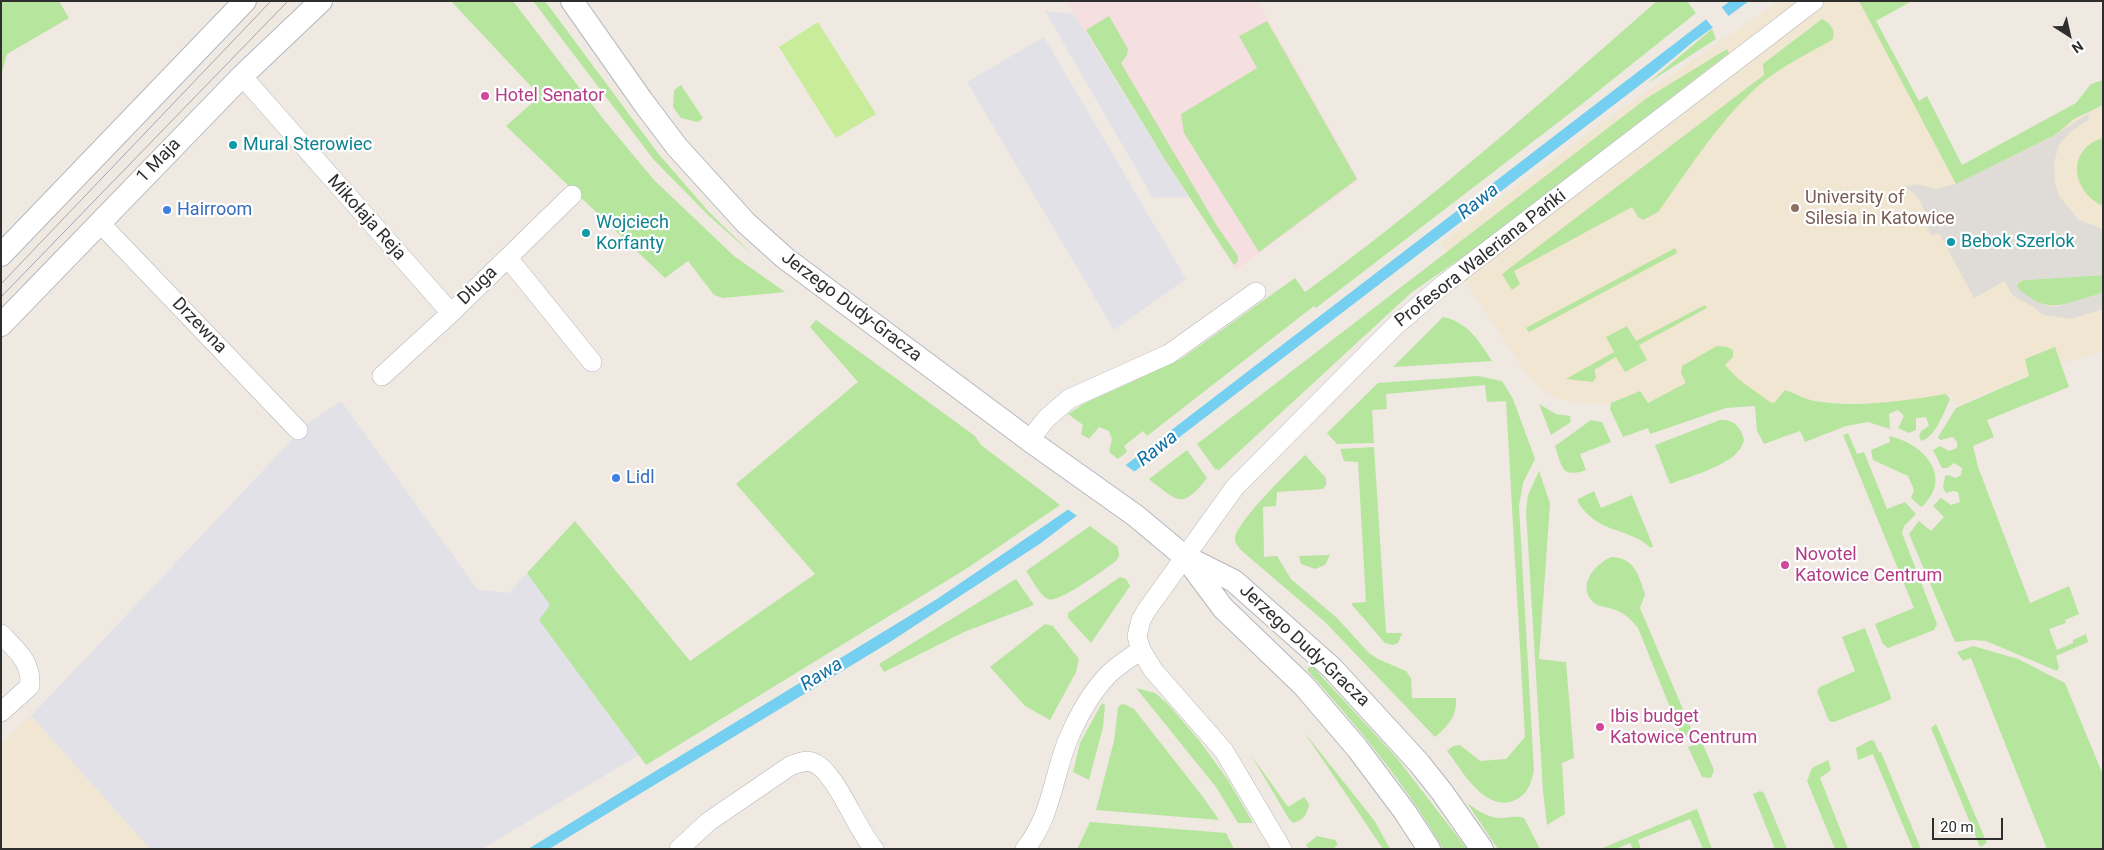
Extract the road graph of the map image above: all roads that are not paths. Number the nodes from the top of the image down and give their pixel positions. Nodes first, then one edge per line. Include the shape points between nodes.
1 (245, 1) edge
2 (321, 1) edge
3 (572, 1) edge
4 (1814, 1) edge
5 (242, 76) junction
6 (572, 195) dead end
7 (100, 222) junction
8 (1, 256) edge
9 (508, 258) junction
10 (1256, 292) dead end
11 (451, 313) junction
12 (1, 324) edge
13 (592, 362) dead end
14 (382, 376) dead end
15 (298, 430) dead end
16 (1029, 440) junction
17 (1185, 557) junction
18 (1, 634) edge
19 (1141, 650) junction
20 (1, 712) edge
21 (679, 849) edge
22 (874, 849) edge
23 (1025, 849) edge
24 (1282, 849) edge
25 (1429, 849) edge
26 (1482, 849) edge

1 - 8 street
2 - 5 street, 1 Maja
3 - 16 street, Jerzego Dudy-Gracza via 648,110 707,182 746,222 814,282
4 - 17 street, Profesora Waleriana Pańki via 1444,284 1394,327 1235,487
5 - 7 street, 1 Maja
5 - 11 street, Mikołaja Reja
6 - 9 street, Długa
7 - 12 street, 1 Maja
7 - 15 street, Drzewna
9 - 11 street, Długa
9 - 13 street
10 - 16 street via 1169,354 1069,399
11 - 14 street, Długa
16 - 17 street, Jerzego Dudy-Gracza via 1136,516
17 - 19 street, Profesora Waleriana Pańki via 1141,620 1137,636
17 - 25 street, Jerzego Dudy-Gracza via 1223,608 1304,686 1357,748
17 - 26 street, Jerzego Dudy-Gracza via 1234,581 1332,668 1419,763
18 - 20 street via 23,657 30,672 30,686
19 - 23 street via 1108,675 1083,707 1067,743 1051,801
19 - 24 street via 1153,670 1224,751
21 - 22 street via 708,822 790,766 801,762 811,762 820,767 836,786 857,826

